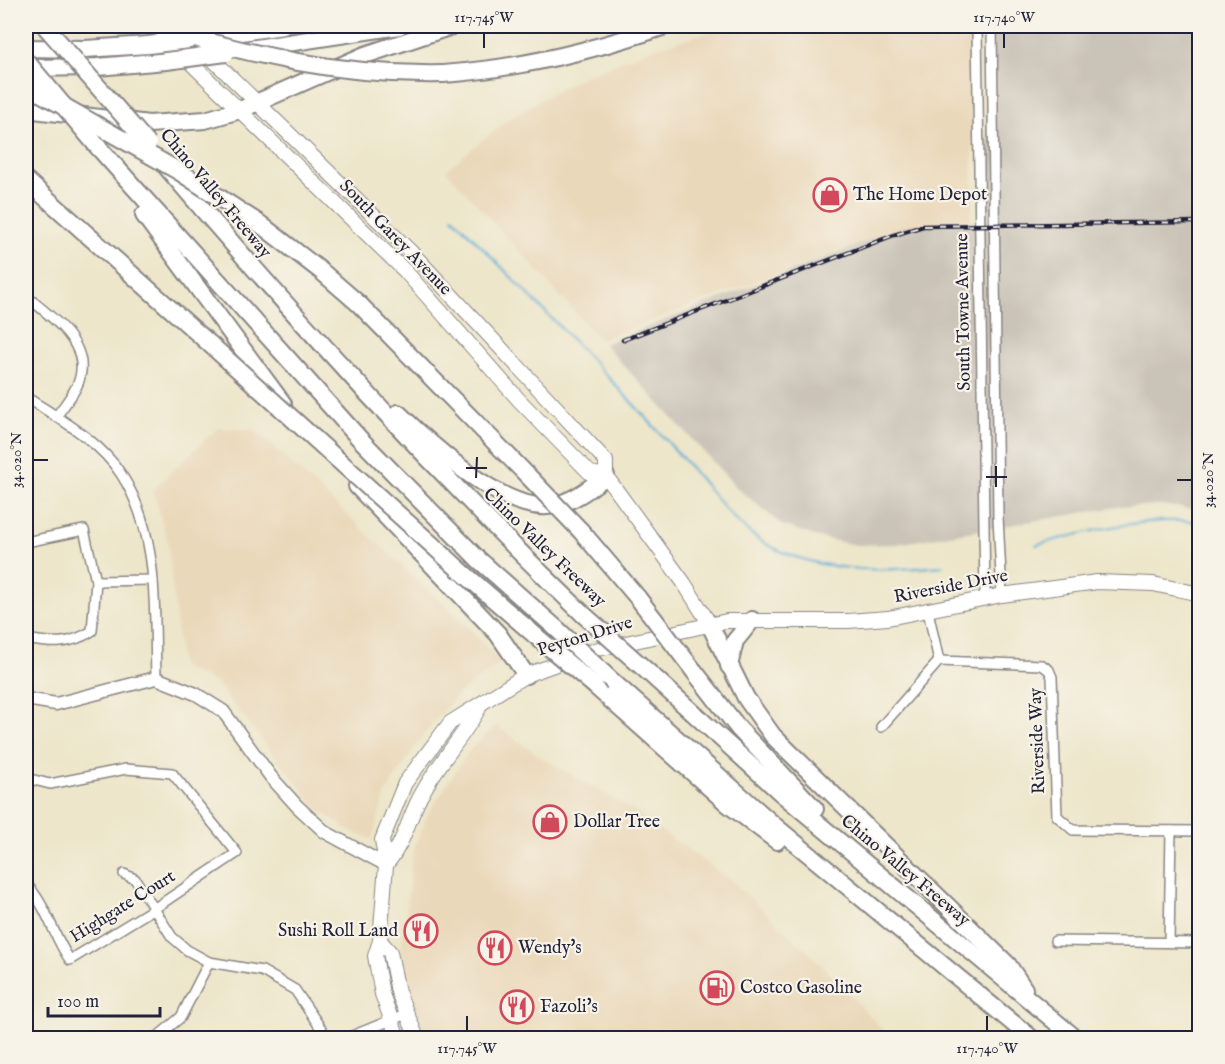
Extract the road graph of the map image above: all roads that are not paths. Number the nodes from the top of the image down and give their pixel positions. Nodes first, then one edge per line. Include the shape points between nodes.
1 (45, 26) edge
2 (177, 26) edge
3 (283, 26) edge
4 (341, 26) edge
5 (399, 26) edge
6 (452, 26) edge
7 (665, 26) edge
8 (977, 26) edge
9 (992, 26) edge
10 (213, 38) edge
11 (26, 40) edge
12 (153, 44) edge
13 (26, 48) edge
14 (26, 60) edge
15 (26, 68) edge
16 (26, 85) edge
17 (257, 103) junction
18 (26, 109) edge
19 (240, 110) junction
20 (116, 168) junction
21 (302, 170) junction
22 (26, 180) edge
23 (349, 193) junction
24 (26, 297) edge
25 (331, 354) junction
26 (26, 397) edge
27 (56, 417) junction
28 (606, 476) junction
29 (26, 542) edge
30 (153, 580) junction
31 (96, 581) junction
32 (1200, 594) edge
33 (1002, 595) junction
34 (985, 598) junction
35 (928, 611) junction
36 (752, 620) junction
37 (709, 623) junction
38 (27, 639) dead end
39 (939, 661) junction
40 (729, 666) junction
41 (526, 675) junction
42 (156, 678) junction
43 (26, 699) edge
44 (481, 706) junction
45 (881, 727) dead end
46 (26, 778) edge
47 (1171, 831) junction
48 (1200, 831) edge
49 (868, 864) junction
50 (386, 865) junction
51 (124, 874) dead end
52 (26, 884) edge
53 (854, 894) junction
54 (155, 908) junction
55 (380, 941) junction
56 (1055, 941) dead end
57 (1169, 942) junction
58 (1200, 943) edge
59 (209, 962) junction
60 (1034, 1005) junction
61 (406, 1014) junction
62 (390, 1020) junction
63 (156, 1038) edge
64 (321, 1038) edge
65 (347, 1038) edge
66 (398, 1038) edge
67 (417, 1038) edge
68 (1031, 1038) edge
69 (1075, 1038) edge

1 - 25 highway, Chino Valley Freeway, bridge via 255,272
2 - 17 main road, South Garey Avenue
3 - 10 highway
4 - 10 highway
5 - 10 highway
6 - 17 highway via 365,55
7 - 12 highway, bridge via 551,59 443,74 316,67
8 - 34 street, South Towne Avenue
9 - 33 street, South Towne Avenue
10 - 12 highway, bridge
10 - 12 highway, bridge
11 - 12 highway
12 - 13 highway
12 - 14 highway via 91,59
12 - 15 highway via 97,67
12 - 19 main road, South Garey Avenue
14 - 20 highway, bridge
16 - 49 highway, bridge via 180,172 260,224 321,271 387,330 581,531 739,729
17 - 19 highway
17 - 23 main road, South Garey Avenue
18 - 19 highway via 159,124 205,120
19 - 21 main road, South Garey Avenue
20 - 41 highway via 142,211 289,411 506,643
20 - 53 highway, bridge via 406,488 477,559
21 - 23 main road
21 - 28 main road, South Garey Avenue via 405,271 519,400 590,473
22 - 53 highway, bridge via 461,571 728,804
23 - 28 main road, South Garey Avenue via 502,346 606,461
24 - 27 street via 71,337 80,360 80,378
25 - 28 highway via 434,445 515,502 539,507 562,503
25 - 49 highway, Chino Valley Freeway, bridge via 420,452 584,615 780,792
26 - 27 street
27 - 30 street via 99,450 121,473 144,520
28 - 37 main road, South Garey Avenue
29 - 31 street via 84,530
30 - 31 street
30 - 42 street
31 - 38 street via 92,631 79,639 53,644
32 - 33 main road, Riverside Drive via 1153,584 1097,582
33 - 34 main road, Riverside Drive
34 - 35 main road, Riverside Drive
35 - 36 main road, Riverside Drive via 848,621
35 - 39 street
36 - 37 main road, Riverside Drive
36 - 40 highway via 735,641
37 - 40 highway
37 - 41 main road, Peyton Drive via 598,649
39 - 45 street
39 - 47 street, Riverside Way via 1042,665 1049,670 1057,816 1073,830
40 - 60 highway via 751,707 784,750 1008,965
41 - 44 main road, Peyton Drive
42 - 43 street via 56,704
42 - 50 street via 196,694 223,711 297,806 325,832
44 - 50 main road, Peyton Drive via 423,790 400,847
44 - 50 main road, Peyton Drive via 450,723 405,783 382,840
46 - 54 street, Highgate Court via 50,784 126,769 172,774 237,853
47 - 48 street
47 - 57 street
49 - 60 highway, Chino Valley Freeway
50 - 55 main road, Peyton Drive
51 - 54 street via 135,879
52 - 54 street, Highgate Court via 70,960
53 - 68 highway
54 - 59 street via 172,937
55 - 61 main road via 390,952
55 - 62 main road, Peyton Drive via 375,956 377,974
56 - 57 street
57 - 58 street
59 - 63 street via 181,1017
59 - 64 street via 262,971 295,990 320,1025 324,1034
60 - 69 highway, Chino Valley Freeway
61 - 62 street
61 - 67 main road
62 - 65 street
62 - 66 main road, Peyton Drive

